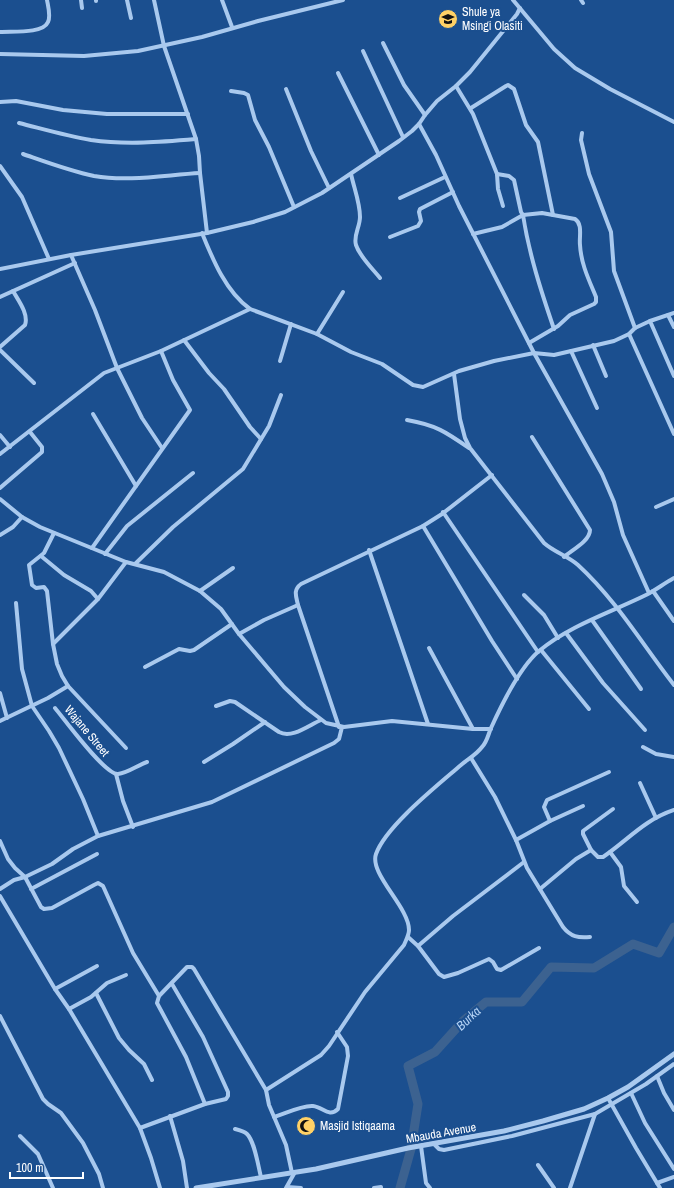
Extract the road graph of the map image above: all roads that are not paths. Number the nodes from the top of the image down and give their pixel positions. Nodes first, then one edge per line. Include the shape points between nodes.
1 (47, 0) edge
2 (81, 0) edge
3 (127, 0) edge
4 (154, 0) edge
5 (222, 0) edge
6 (343, 0) edge
7 (513, 0) edge
8 (82, 8) dead end
9 (520, 8) junction
10 (131, 18) dead end
11 (232, 27) junction
12 (0, 32) edge
13 (383, 42) dead end
14 (164, 46) junction
15 (363, 51) dead end
16 (0, 54) edge
17 (338, 72) dead end
18 (456, 86) junction
19 (286, 89) dead end
20 (231, 91) dead end
21 (0, 102) edge
22 (471, 108) junction
23 (188, 114) junction
24 (425, 115) junction
25 (674, 122) edge
26 (19, 123) dead end
27 (419, 124) junction
28 (582, 133) dead end
29 (403, 137) junction
30 (196, 139) junction
31 (23, 154) dead end
32 (379, 155) junction
33 (0, 166) edge
34 (200, 173) junction
35 (351, 174) junction
36 (497, 174) junction
37 (445, 177) junction
38 (329, 188) junction
39 (453, 192) junction
40 (400, 198) dead end
41 (503, 206) dead end
42 (294, 208) junction
43 (523, 215) junction
44 (553, 215) junction
45 (205, 233) junction
46 (473, 234) junction
47 (390, 236) dead end
48 (71, 255) junction
49 (50, 259) junction
50 (75, 263) junction
51 (0, 269) edge
52 (380, 278) dead end
53 (13, 291) junction
54 (343, 292) dead end
55 (0, 296) edge
56 (250, 309) junction
57 (674, 313) edge
58 (668, 315) junction
59 (650, 322) junction
60 (291, 324) junction
61 (674, 327) edge
62 (635, 328) junction
63 (554, 329) junction
64 (317, 334) junction
65 (629, 334) junction
66 (184, 340) junction
67 (529, 343) junction
68 (593, 345) junction
69 (0, 349) edge
70 (571, 350) junction
71 (161, 351) junction
72 (534, 353) junction
73 (280, 361) dead end
74 (117, 368) junction
75 (454, 374) junction
76 (606, 376) dead end
77 (674, 376) edge
78 (34, 383) dead end
79 (281, 395) dead end
80 (597, 408) dead end
81 (93, 414) dead end
82 (407, 420) dead end
83 (30, 432) junction
84 (674, 434) edge
85 (0, 435) edge
86 (532, 437) dead end
87 (260, 439) junction
88 (10, 447) junction
89 (162, 448) junction
90 (470, 448) junction
91 (0, 454) edge
92 (193, 473) dead end
93 (492, 475) junction
94 (136, 486) junction
95 (0, 488) edge
96 (0, 498) edge
97 (674, 498) edge
98 (656, 506) dead end
99 (443, 512) junction
100 (22, 517) junction
101 (423, 526) junction
102 (54, 533) junction
103 (0, 535) edge
104 (92, 548) junction
105 (369, 550) junction
106 (105, 554) junction
107 (41, 556) junction
108 (564, 557) junction
109 (126, 562) junction
110 (135, 564) junction
111 (233, 568) dead end
112 (674, 578) edge
113 (200, 591) junction
114 (651, 592) junction
115 (524, 595) dead end
116 (98, 600) junction
117 (16, 603) dead end
118 (298, 605) junction
119 (618, 608) junction
120 (592, 620) junction
121 (674, 620) edge
122 (232, 624) junction
123 (566, 633) junction
124 (239, 634) junction
125 (558, 638) junction
126 (53, 644) junction
127 (429, 648) dead end
128 (539, 651) junction
129 (145, 667) dead end
130 (517, 679) junction
131 (674, 685) edge
132 (68, 686) junction
133 (641, 688) dead end
134 (0, 693) edge
135 (32, 706) junction
136 (216, 706) dead end
137 (55, 708) dead end
138 (589, 709) dead end
139 (7, 718) junction
140 (321, 720) junction
141 (0, 721) edge
142 (265, 722) junction
143 (428, 724) junction
144 (340, 727) junction
145 (473, 729) junction
146 (491, 729) junction
147 (645, 730) dead end
148 (642, 747) dead end
149 (126, 748) dead end
150 (674, 757) edge
151 (471, 758) junction
152 (147, 762) dead end
153 (204, 762) dead end
154 (609, 772) dead end
155 (116, 774) junction
156 (640, 783) dead end
157 (583, 806) dead end
158 (613, 809) dead end
159 (674, 810) edge
160 (656, 818) junction
161 (550, 821) junction
162 (133, 827) junction
163 (98, 836) junction
164 (516, 840) junction
165 (0, 841) edge
166 (591, 850) junction
167 (610, 852) junction
168 (97, 854) dead end
169 (524, 862) junction
170 (25, 877) junction
171 (0, 889) edge
172 (31, 889) junction
173 (540, 889) junction
174 (0, 896) edge
175 (637, 902) dead end
176 (408, 937) junction
177 (590, 937) dead end
178 (418, 946) junction
179 (539, 948) dead end
180 (97, 966) dead end
181 (126, 975) dead end
182 (172, 984) junction
183 (55, 989) junction
184 (96, 993) junction
185 (159, 996) junction
186 (68, 1009) junction
187 (0, 1016) edge
188 (337, 1032) junction
189 (674, 1054) edge
190 (674, 1064) edge
191 (657, 1076) junction
192 (152, 1080) dead end
193 (266, 1090) junction
194 (631, 1093) junction
195 (608, 1098) junction
196 (205, 1104) junction
197 (612, 1104) junction
198 (674, 1110) edge
199 (595, 1114) junction
200 (170, 1116) junction
201 (274, 1117) junction
202 (140, 1128) junction
203 (235, 1129) dead end
204 (20, 1136) dead end
205 (434, 1144) junction
206 (420, 1146) junction
207 (538, 1165) dead end
208 (674, 1169) edge
209 (294, 1172) junction
210 (674, 1176) edge
211 (261, 1177) junction
212 (657, 1183) junction
213 (286, 1187) edge
214 (381, 1187) dead end
215 (53, 1188) edge
216 (102, 1188) edge
217 (160, 1188) edge
218 (187, 1188) edge
219 (196, 1188) edge
220 (301, 1188) edge
221 (374, 1188) edge
222 (430, 1188) edge
223 (554, 1188) edge
224 (570, 1188) edge
225 (660, 1188) edge

1 - 12 street via 49,21 44,28
2 - 8 street
3 - 10 street
4 - 14 street
5 - 11 street
6 - 11 street
7 - 9 street
9 - 18 street
9 - 25 street via 554,49 575,68
11 - 14 street
13 - 24 street via 407,90
14 - 16 street via 84,56
14 - 23 street
15 - 29 street
17 - 32 street
18 - 22 street
18 - 24 street via 442,96
19 - 38 street
20 - 42 street via 248,96 255,120
21 - 23 street via 16,101 63,110 107,114
22 - 36 street
22 - 44 street via 508,85 514,89 526,125 538,142
23 - 30 street
24 - 27 street
26 - 30 street via 107,142
27 - 29 street
27 - 37 street
28 - 62 street via 581,140 589,174 610,232 614,271
29 - 32 street
30 - 34 street
31 - 34 street via 79,172 109,177
32 - 35 street
33 - 49 street via 22,197
34 - 45 street
35 - 38 street
35 - 52 street via 360,217 355,237 356,246
36 - 41 street
36 - 43 street via 509,176 514,180
37 - 39 street
37 - 40 street
38 - 42 street
39 - 46 street
39 - 47 street via 420,209 421,221 418,226
42 - 45 street via 269,218
43 - 44 street via 538,212
43 - 46 street via 502,227
43 - 63 street via 526,237
44 - 63 street via 575,219 580,224 582,263 596,300 592,305 568,316
45 - 48 street
45 - 56 street via 214,261 224,279 240,301
46 - 67 street
48 - 49 street
48 - 50 street
49 - 51 street
50 - 53 street
50 - 74 street
53 - 55 street
53 - 69 street via 26,322
54 - 64 street
56 - 60 street
56 - 66 street
57 - 58 street
58 - 59 street
58 - 61 street
59 - 62 street
59 - 77 street
60 - 64 street
60 - 73 street
62 - 65 street
63 - 67 street
64 - 75 street via 351,352 382,364 418,387 427,386
65 - 68 street via 614,341
65 - 84 street
66 - 71 street
66 - 87 street
67 - 72 street
68 - 70 street
68 - 76 street
69 - 78 street
70 - 72 street via 554,355
70 - 80 street
71 - 74 street
71 - 89 street via 190,410
72 - 75 street via 494,361
72 - 114 street via 602,474 614,502 623,535
74 - 83 street via 100,376
74 - 89 street via 142,418
75 - 90 street via 460,418
79 - 87 street via 269,426
81 - 94 street
82 - 90 street via 441,429
83 - 88 street
83 - 95 street via 42,447 42,452
85 - 88 street
86 - 108 street via 590,530 587,538
87 - 110 street via 243,469 173,527
88 - 91 street
89 - 94 street
90 - 93 street
92 - 106 street via 127,526
93 - 99 street
93 - 108 street via 539,538
94 - 104 street
96 - 100 street
97 - 98 street
99 - 101 street
99 - 128 street
100 - 102 street
100 - 103 street via 13,527
101 - 105 street
101 - 130 street
102 - 104 street
102 - 107 street
104 - 106 street
105 - 118 street via 299,586 295,593
105 - 143 street
106 - 109 street
107 - 116 street via 64,575 89,589
107 - 126 street via 30,563 29,568 32,585 36,588 44,587 47,591
108 - 119 street via 576,563
109 - 110 street
109 - 116 street
110 - 113 street via 164,572
111 - 113 street
112 - 114 street
113 - 122 street via 222,609
114 - 119 street
114 - 121 street
115 - 125 street via 544,615
116 - 126 street
117 - 135 street via 22,669
118 - 124 street
118 - 144 street
119 - 120 street
119 - 131 street
120 - 123 street
120 - 133 street
122 - 124 street
122 - 129 street via 194,650 179,649
123 - 125 street
123 - 147 street via 594,672
124 - 140 street via 288,691
125 - 128 street
126 - 132 street via 57,664
127 - 145 street
128 - 130 street
128 - 138 street
130 - 146 street
132 - 135 street
132 - 149 street
134 - 139 street
135 - 139 street
135 - 163 street via 59,748
136 - 142 street via 232,701
137 - 155 street, Wajane Street via 93,756
139 - 141 street
140 - 142 street via 287,735
140 - 144 street
142 - 153 street
143 - 144 street via 388,721
143 - 145 street
144 - 162 street via 339,739 334,743 222,798
145 - 146 street
146 - 151 street via 482,748
148 - 150 street via 656,754
151 - 164 street via 495,797
151 - 176 street via 417,804 390,832 376,855 375,863 379,873 400,905 409,930
152 - 155 street
154 - 161 street via 547,800 544,807
155 - 162 street
156 - 160 street
157 - 161 street
158 - 166 street via 583,831
159 - 160 street
160 - 167 street via 637,829
161 - 164 street
162 - 163 street
163 - 170 street
164 - 169 street
165 - 170 street via 8,859
166 - 167 street via 600,858
166 - 173 street
167 - 175 street via 621,867 624,886
168 - 172 street
169 - 173 street
169 - 178 street
170 - 171 street via 14,880
170 - 172 street
172 - 185 street via 41,907 47,910 94,884 104,886 130,948
173 - 177 street via 566,932 579,938
174 - 183 street
176 - 178 street
176 - 188 street
178 - 179 street via 444,977 489,959 501,970
180 - 183 street
181 - 184 street via 107,983
182 - 185 street
182 - 193 street via 187,967 194,969
182 - 196 street via 204,1037 228,1092 226,1099
183 - 186 street
184 - 186 street
184 - 192 street via 119,1038 144,1064
185 - 196 street via 158,1005 186,1057
186 - 202 street
187 - 216 street via 43,1099 61,1113 84,1143 99,1174
188 - 193 street via 321,1055
188 - 201 street via 347,1047 348,1056 338,1109 330,1113 310,1106
189 - 195 street, Mbauda Avenue
190 - 191 street
191 - 194 street
191 - 198 street
193 - 201 street
194 - 197 street
194 - 208 street via 645,1123
195 - 197 street
195 - 205 street, Mbauda Avenue via 584,1108 504,1131
196 - 200 street
197 - 199 street
197 - 212 street
199 - 205 street via 512,1136 444,1150
199 - 224 street
200 - 202 street
200 - 218 street via 183,1161
201 - 209 street
202 - 217 street
203 - 211 street via 247,1133
204 - 215 street via 38,1154
205 - 206 street, Mbauda Avenue
206 - 209 street, Mbauda Avenue
206 - 222 street via 426,1183
207 - 223 street
209 - 211 street, Mbauda Avenue
209 - 213 street
210 - 212 street
211 - 219 street, Mbauda Avenue
212 - 225 street
213 - 220 street
214 - 221 street

